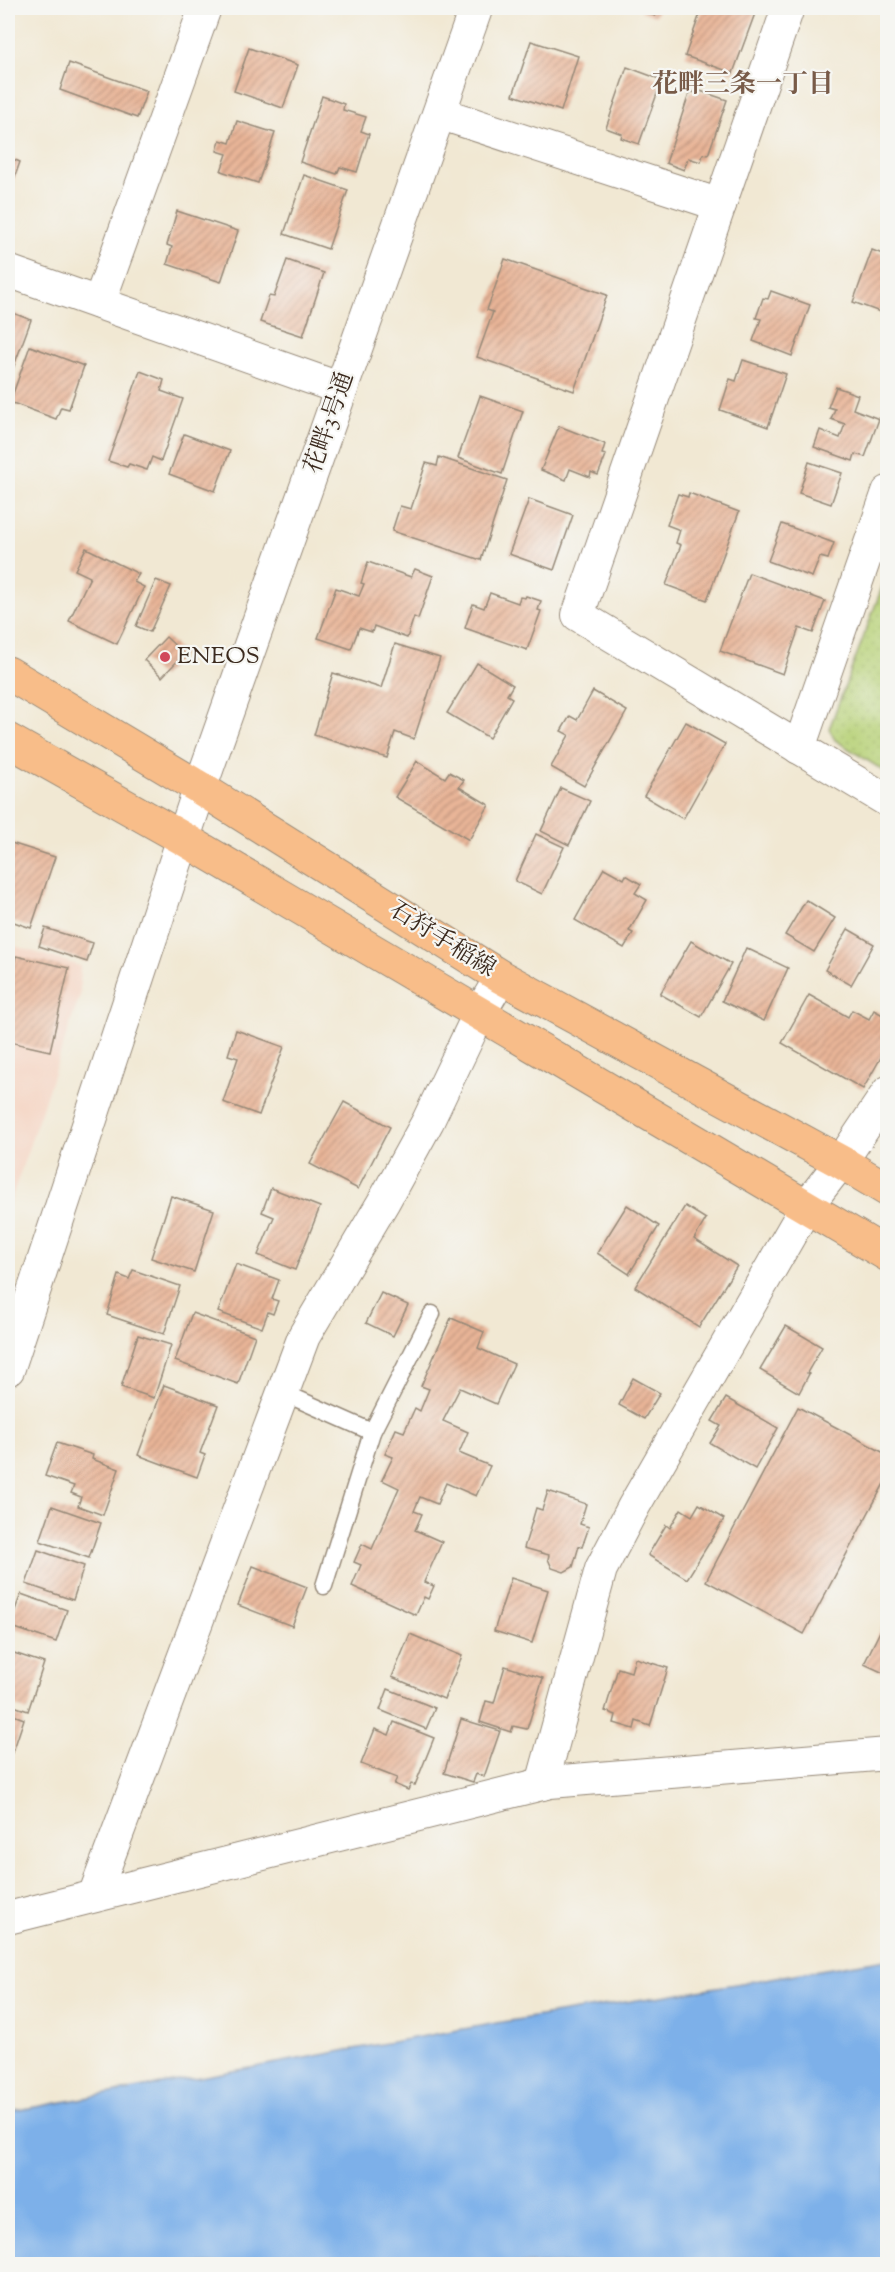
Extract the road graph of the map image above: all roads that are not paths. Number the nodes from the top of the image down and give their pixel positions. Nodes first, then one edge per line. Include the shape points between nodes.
1 (204, 8) edge
2 (476, 8) edge
3 (788, 8) edge
4 (439, 113) junction
5 (720, 205) junction
6 (8, 271) edge
7 (99, 303) junction
8 (342, 390) junction
9 (888, 492) edge
10 (8, 673) edge
11 (8, 740) edge
12 (799, 748) junction
13 (200, 788) junction
14 (888, 801) edge
15 (184, 839) junction
16 (501, 977) junction
17 (478, 1014) junction
18 (888, 1092) edge
19 (841, 1162) junction
20 (888, 1190) edge
21 (806, 1207) junction
22 (888, 1255) edge
23 (432, 1314) dead end
24 (8, 1370) edge
25 (282, 1392) junction
26 (372, 1432) junction
27 (324, 1586) dead end
28 (888, 1754) edge
29 (542, 1784) junction
30 (94, 1896) junction
31 (8, 1918) edge

1 - 7 street
2 - 4 street, 花畔3号通
3 - 5 street
4 - 5 street
4 - 8 street, 花畔3号通
5 - 12 street via 578,615
6 - 7 street
7 - 8 street
8 - 13 street, 花畔3号通
9 - 12 street
10 - 13 main road, 石狩手稲線
11 - 15 main road, 石狩手稲線
12 - 14 street
13 - 15 street, 花畔3号通
13 - 16 main road, 石狩手稲線
15 - 17 main road, 石狩手稲線
15 - 24 street, 花畔3号通
16 - 17 street
16 - 19 main road, 石狩手稲線
17 - 21 main road, 石狩手稲線
17 - 25 street via 428,1121 304,1336
18 - 19 street
19 - 20 main road, 石狩手稲線
19 - 21 street
21 - 22 main road, 石狩手稲線
21 - 29 street via 601,1569
23 - 26 lane
25 - 26 lane
25 - 30 street
26 - 27 lane
28 - 29 street
29 - 30 street
30 - 31 street

